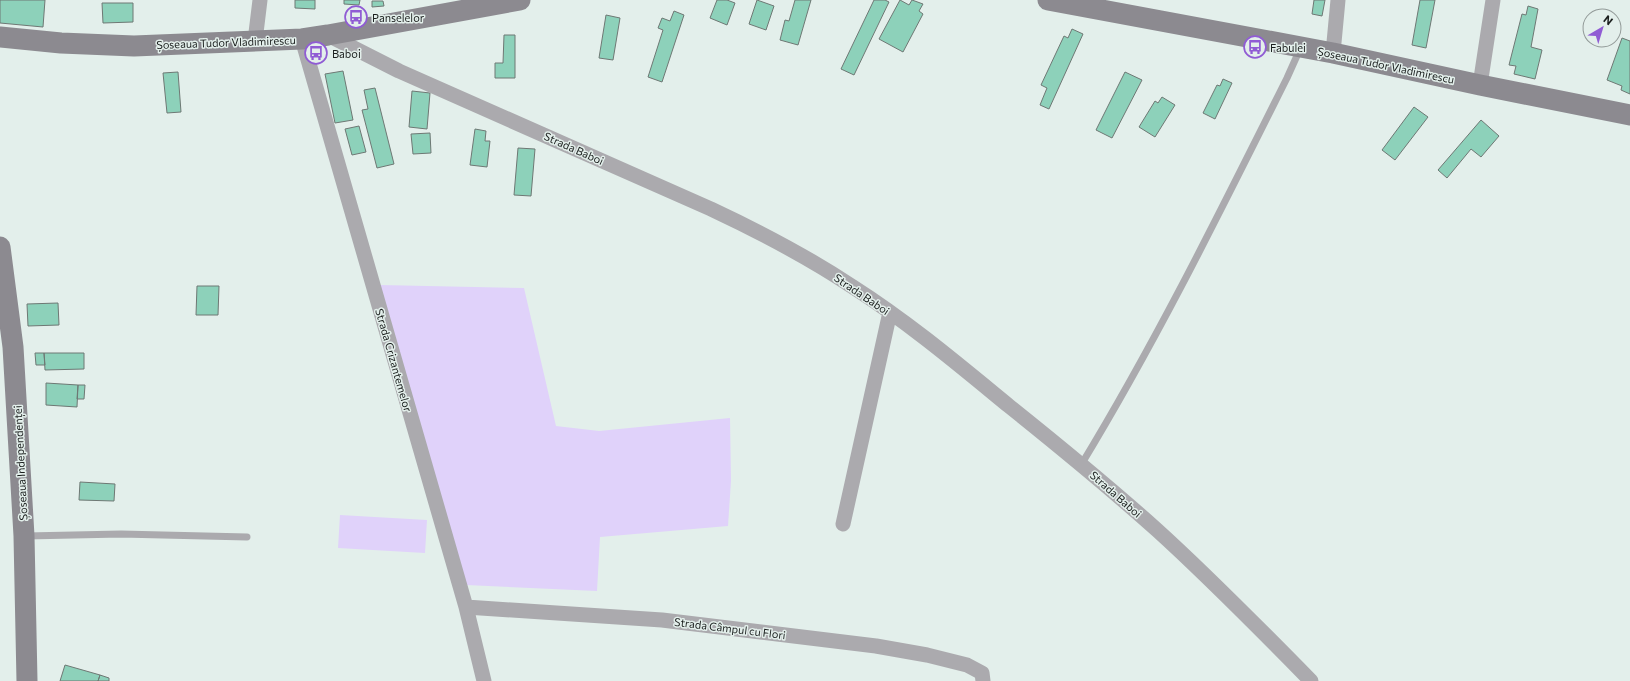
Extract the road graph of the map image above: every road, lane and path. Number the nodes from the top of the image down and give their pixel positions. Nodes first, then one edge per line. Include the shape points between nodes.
1 (260, 0) edge
2 (520, 0) edge
3 (1048, 0) edge
4 (1338, 0) edge
5 (1493, 0) edge
6 (328, 35) junction
7 (0, 37) edge
8 (302, 39) junction
9 (255, 41) junction
10 (1300, 47) junction
11 (1333, 53) junction
12 (1480, 85) junction
13 (1630, 115) edge
14 (0, 247) edge
15 (890, 312) junction
16 (1081, 465) junction
17 (843, 524) dead end
18 (24, 536) junction
19 (247, 537) dead end
20 (466, 607) junction
21 (27, 681) edge
22 (484, 681) edge
23 (983, 681) edge
24 (1311, 681) edge

1 - 9 street
2 - 6 main road, Șoseaua Tudor Vladimirescu
3 - 10 main road, Șoseaua Tudor Vladimirescu
4 - 11 street
5 - 12 street
6 - 8 main road, Șoseaua Tudor Vladimirescu
6 - 15 street, Strada Baboi via 398,71 760,232 811,260
7 - 9 main road, Șoseaua Tudor Vladimirescu via 134,46
8 - 9 main road, Șoseaua Tudor Vladimirescu
8 - 20 street, Strada Crizantemelor
10 - 11 main road, Șoseaua Tudor Vladimirescu
10 - 16 lane via 1287,78 1169,312
11 - 12 main road, Șoseaua Tudor Vladimirescu
12 - 13 main road, Șoseaua Tudor Vladimirescu
14 - 18 main road, Șoseaua Independenței via 13,347
15 - 16 street, Strada Baboi
15 - 17 street
16 - 24 street, Strada Baboi via 1159,532
18 - 19 lane via 121,534
18 - 21 main road, Șoseaua Independenței
20 - 22 street, Strada Crizantemelor
20 - 23 street, Strada Câmpul cu Flori via 662,620 876,646 967,665 982,673

